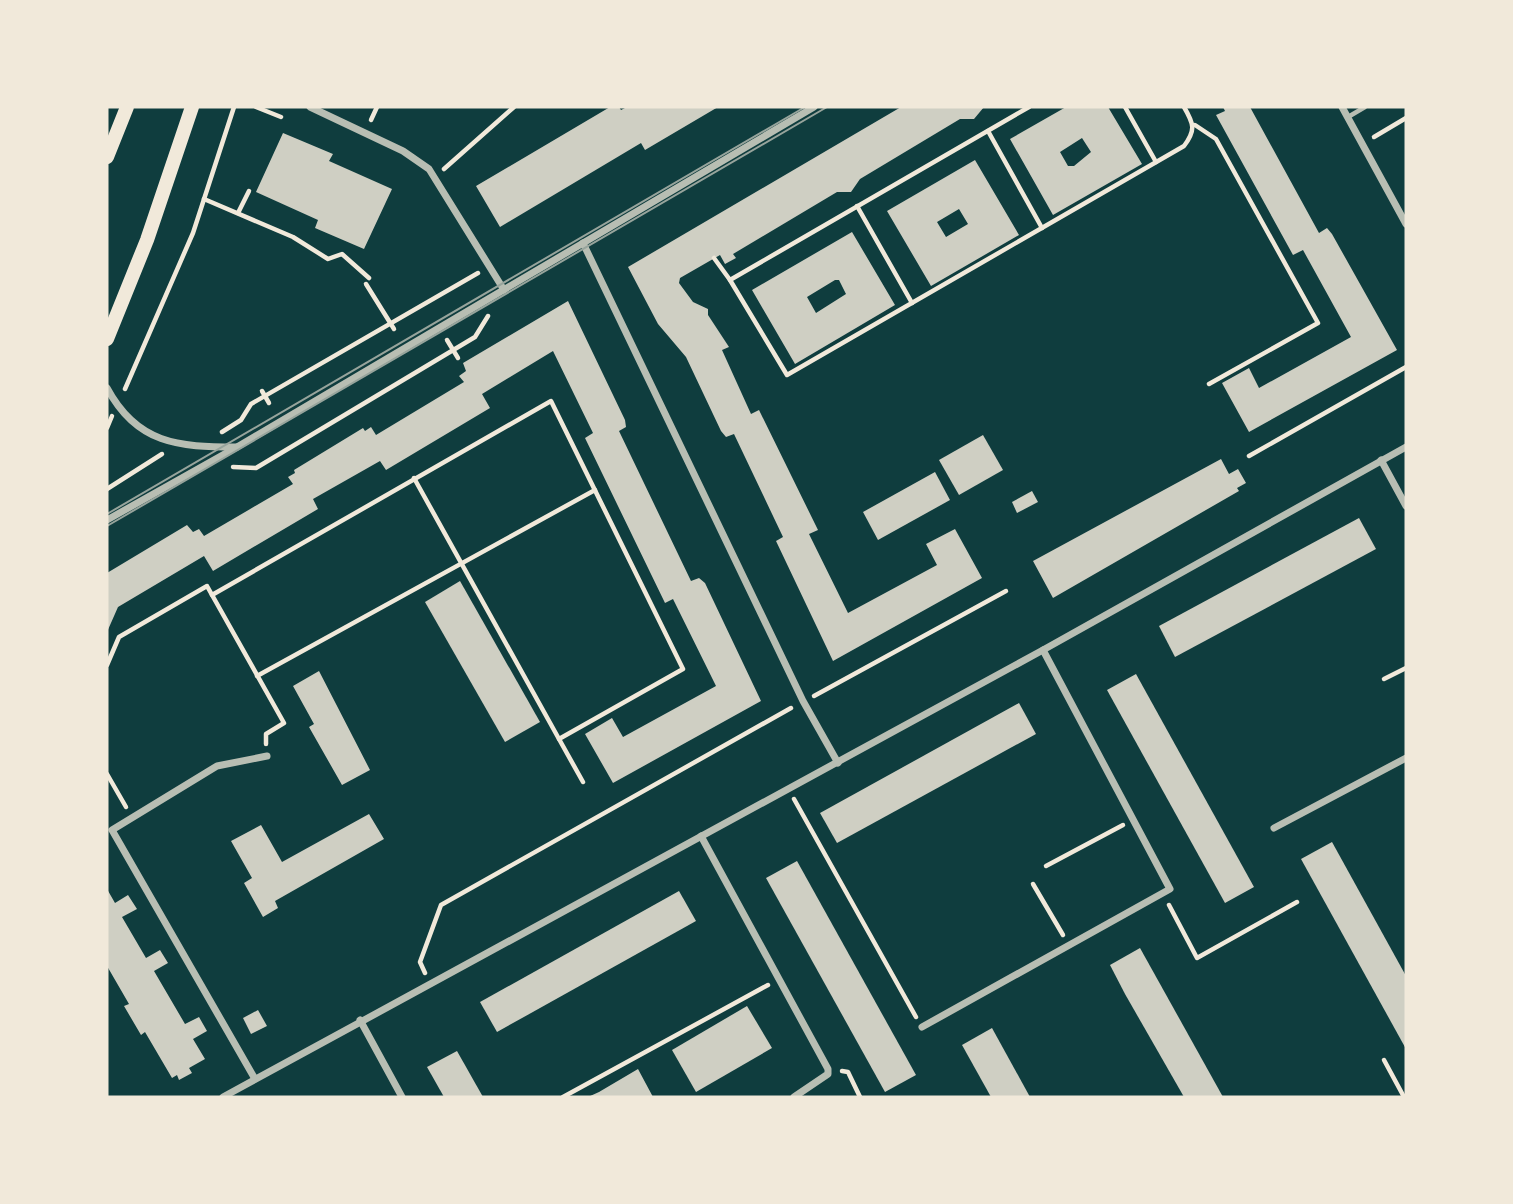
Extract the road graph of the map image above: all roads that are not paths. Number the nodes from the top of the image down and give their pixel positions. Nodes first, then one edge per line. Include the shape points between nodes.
1 (127, 107) edge
2 (192, 107) edge
3 (310, 107) edge
4 (814, 107) edge
5 (1342, 107) edge
6 (1365, 107) edge
7 (1347, 117) junction
8 (107, 157) edge
9 (1406, 224) edge
10 (583, 243) junction
11 (505, 290) junction
12 (107, 339) edge
13 (107, 388) edge
14 (237, 447) junction
15 (1406, 447) edge
16 (1381, 460) junction
17 (1406, 506) edge
18 (107, 520) edge
19 (1043, 650) junction
20 (267, 755) road end
21 (1406, 758) edge
22 (838, 763) junction
23 (1274, 828) dead end
24 (701, 836) junction
25 (360, 1020) junction
26 (922, 1027) road end
27 (255, 1079) junction
28 (223, 1097) edge
29 (402, 1097) edge
30 (794, 1097) edge

1 - 8 main road
2 - 12 main road via 147,240
3 - 11 street via 403,151 436,177
4 - 10 street
5 - 7 street
6 - 7 lane
7 - 9 street
10 - 11 street
10 - 22 street via 803,702
11 - 14 street
13 - 14 street via 117,407 142,430 182,447
14 - 18 street
15 - 16 street
16 - 17 street
16 - 19 street
19 - 22 street
19 - 26 street via 1170,889
20 - 27 street via 217,766 113,830
21 - 23 street
22 - 24 street
24 - 25 street
24 - 30 street via 828,1069 819,1083
25 - 27 street
25 - 29 street
27 - 28 street

